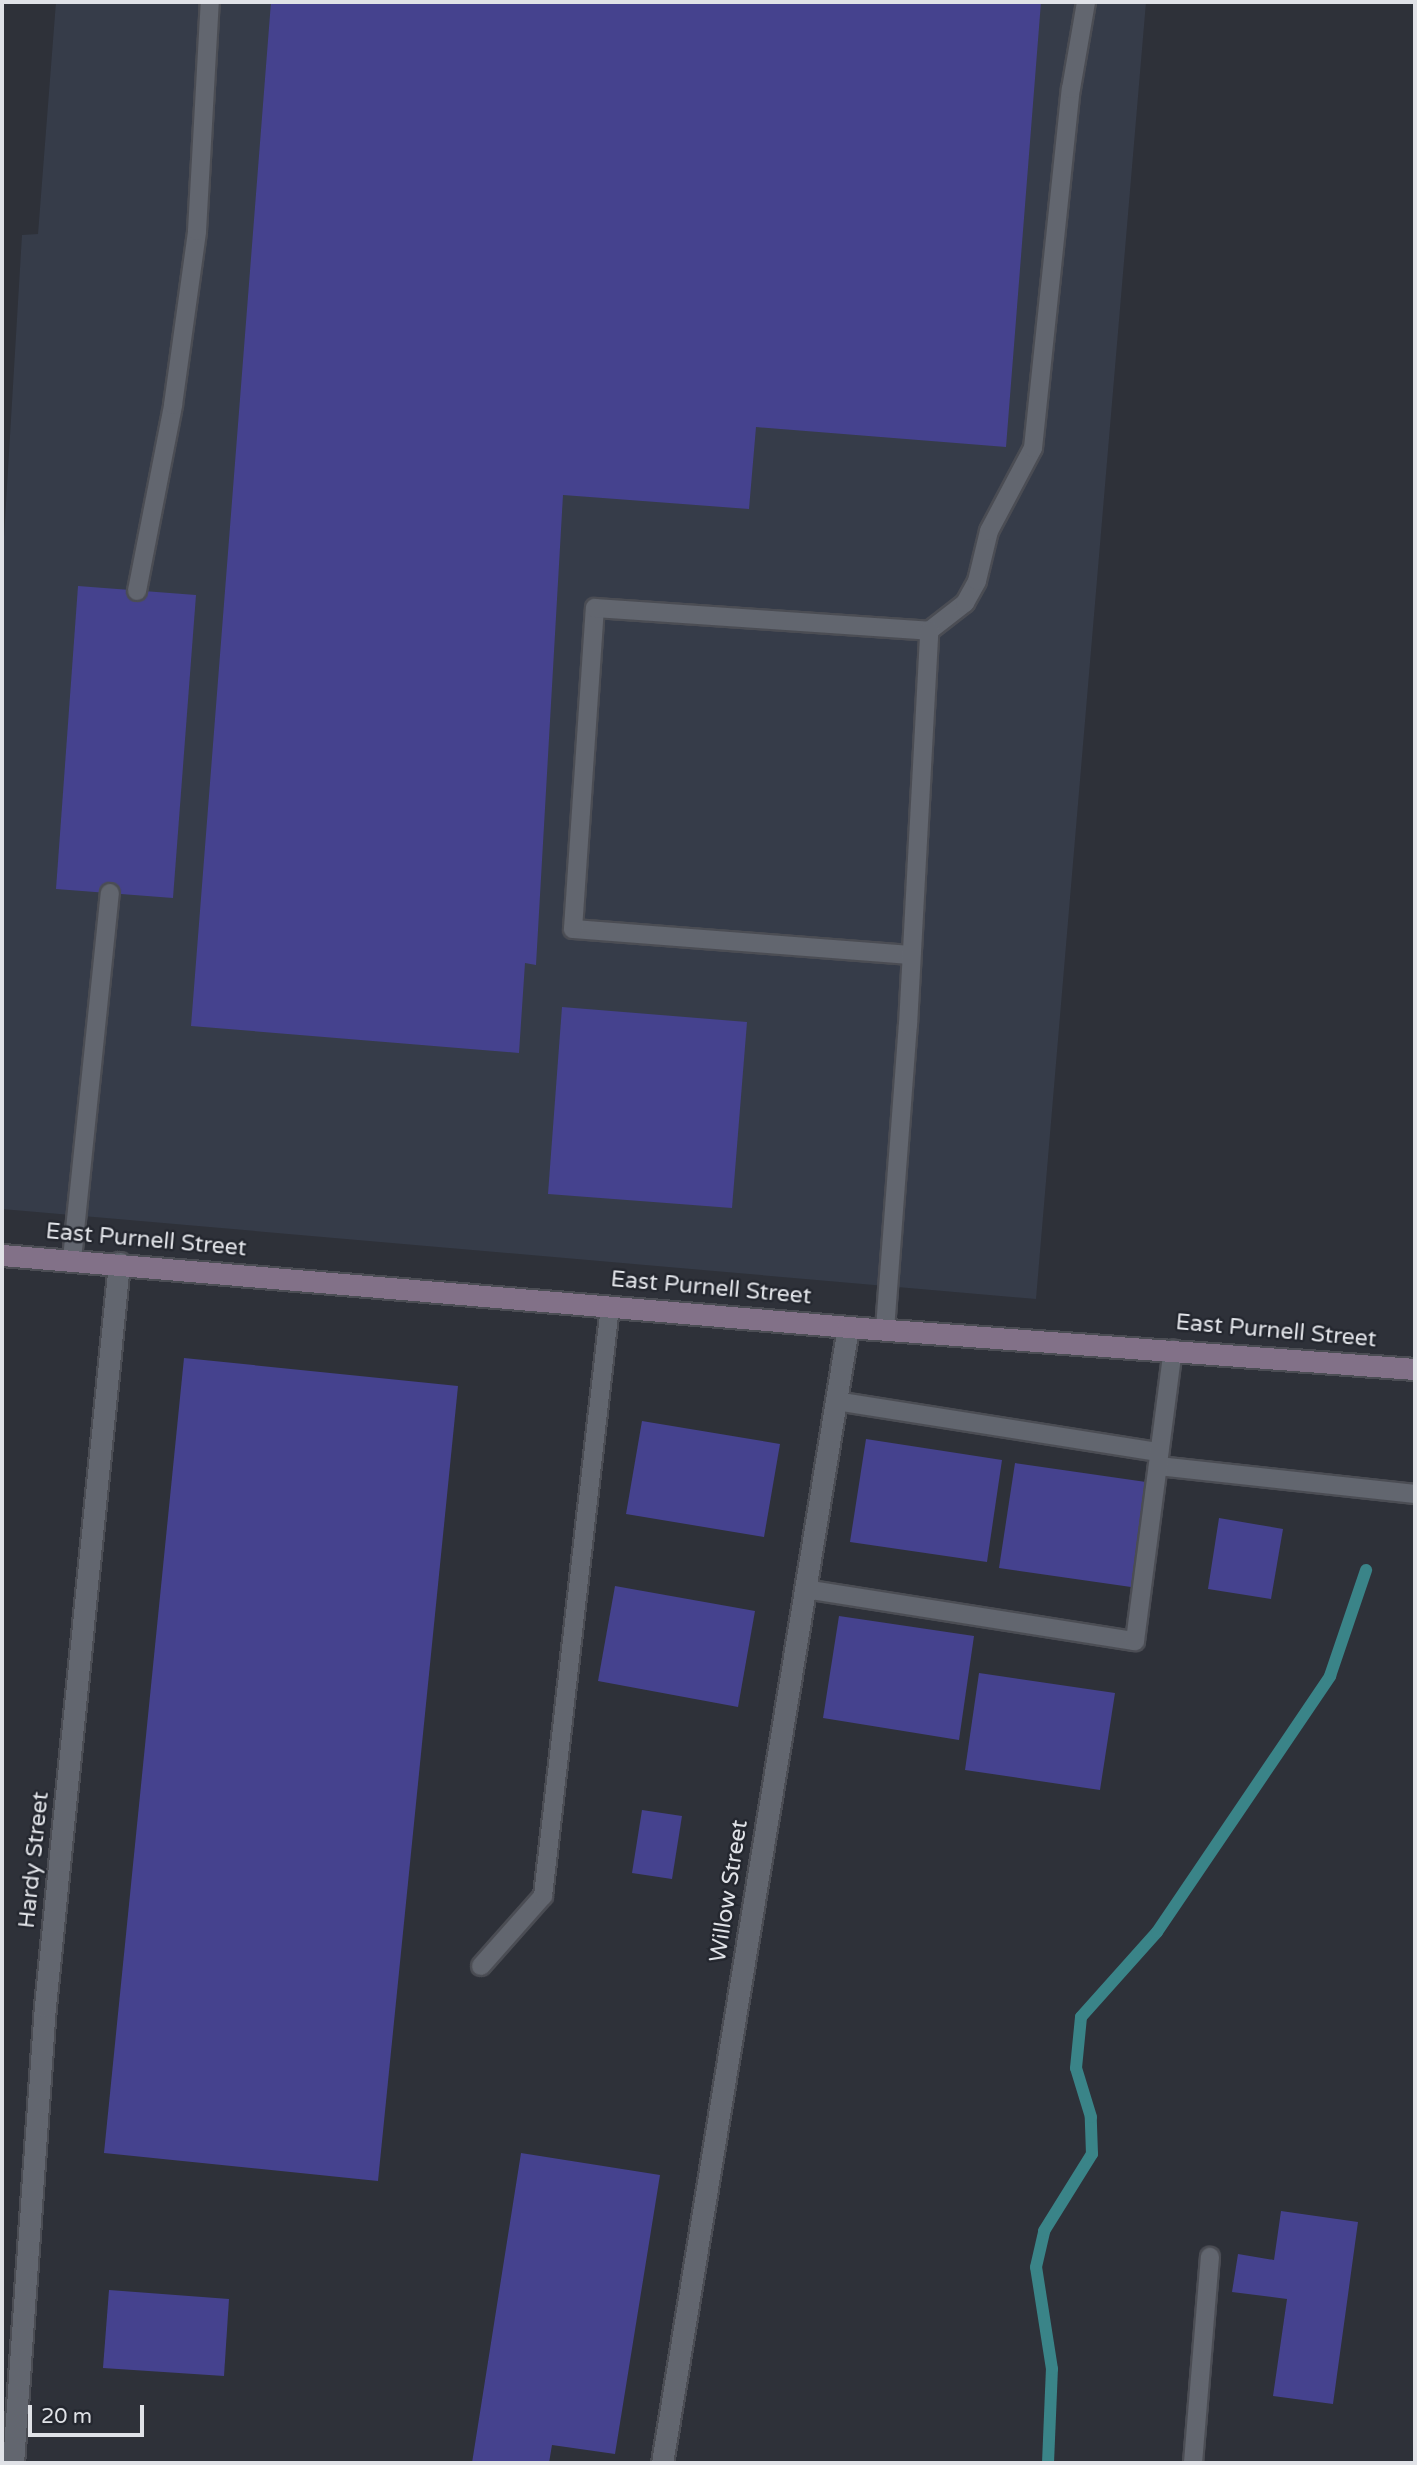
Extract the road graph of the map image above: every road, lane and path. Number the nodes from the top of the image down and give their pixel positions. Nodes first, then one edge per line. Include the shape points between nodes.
1 (210, 2) edge
2 (1086, 2) edge
3 (137, 591) dead end
4 (929, 631) junction
5 (110, 893) dead end
6 (911, 955) junction
7 (2, 1255) edge
8 (72, 1259) junction
9 (119, 1263) junction
10 (610, 1306) junction
11 (848, 1327) junction
12 (885, 1329) junction
13 (1172, 1349) junction
14 (1415, 1369) edge
15 (836, 1401) junction
16 (1159, 1459) junction
17 (1415, 1494) edge
18 (805, 1589) junction
19 (481, 1966) dead end
20 (1210, 2257) dead end
21 (13, 2463) edge
22 (663, 2463) edge
23 (1193, 2463) edge

1 - 3 lane via 197,231 173,405
2 - 4 lane via 1071,89 1033,448 989,531 977,581 965,603
4 - 6 lane
4 - 6 lane via 595,608 573,929
5 - 8 lane
6 - 12 lane
7 - 8 street, East Purnell Street
8 - 9 street, East Purnell Street
9 - 10 street, East Purnell Street
9 - 21 street, Hardy Street via 46,2006
10 - 11 street, East Purnell Street
10 - 19 lane via 543,1896
11 - 12 street, East Purnell Street
11 - 15 street, Willow Street
12 - 13 street, East Purnell Street
13 - 14 street, East Purnell Street
13 - 16 lane
15 - 16 lane
15 - 18 street, Willow Street
16 - 17 lane
16 - 18 lane via 1135,1641
18 - 22 street, Willow Street
20 - 23 lane

